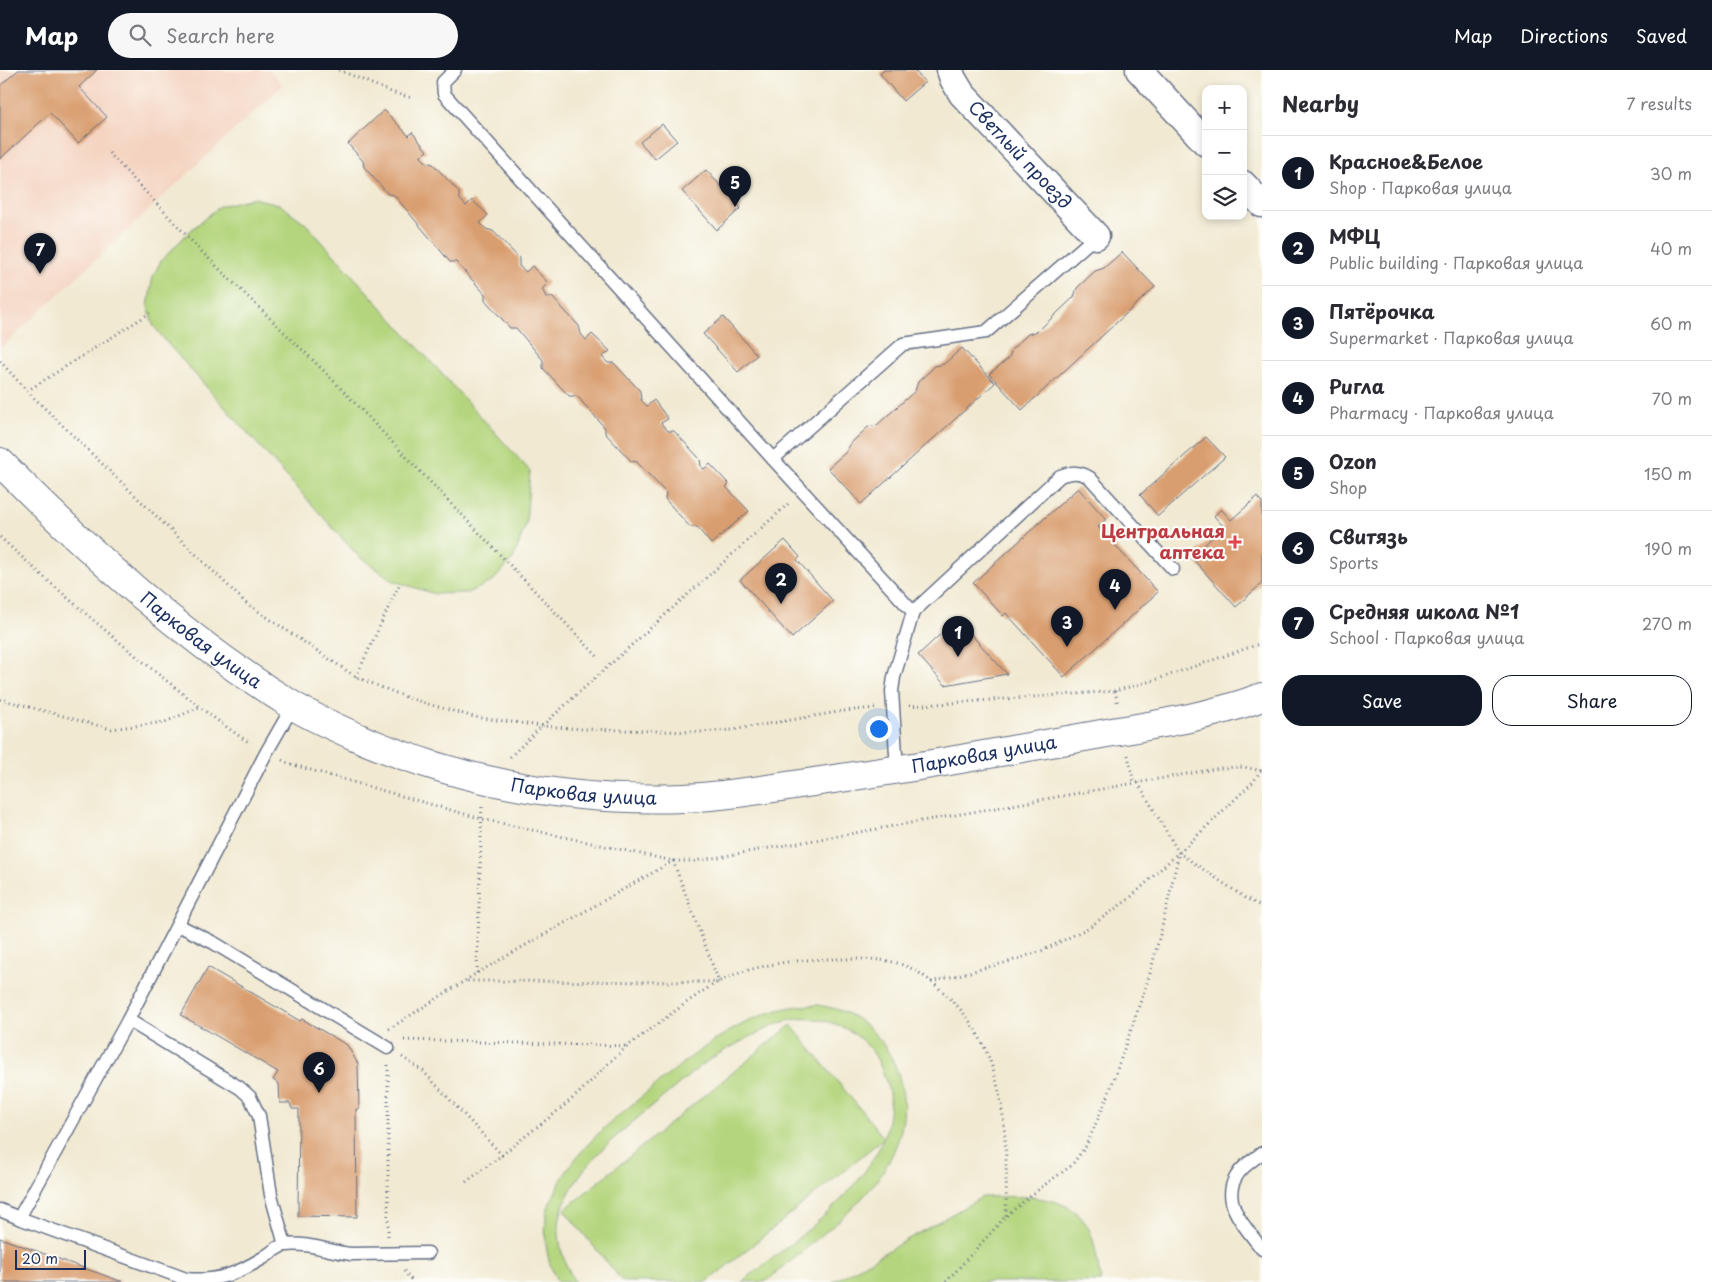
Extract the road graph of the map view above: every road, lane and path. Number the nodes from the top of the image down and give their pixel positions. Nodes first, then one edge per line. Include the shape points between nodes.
1 (339, 70) edge
2 (455, 70) edge
3 (950, 70) edge
4 (1139, 70) edge
5 (412, 98) dead end
6 (1202, 139) edge
7 (109, 153) dead end
8 (1247, 188) edge
9 (1262, 204) edge
10 (1096, 236) joint
11 (150, 313) dead end
12 (0, 360) edge
13 (27, 391) junction
14 (773, 459) junction
15 (0, 462) edge
16 (788, 504) dead end
17 (1173, 569) dead end
18 (400, 583) dead end
19 (913, 612) junction
20 (1262, 643) edge
21 (598, 657) dead end
22 (356, 677) junction
23 (1262, 697) edge
24 (0, 698) edge
25 (293, 706) junction
26 (200, 707) dead end
27 (892, 707) junction
28 (542, 726) junction
29 (1262, 768) edge
30 (897, 770) junction
31 (494, 782) junction
32 (1138, 783) dead end
33 (1179, 853) junction
34 (1262, 907) edge
35 (178, 926) junction
36 (477, 973) junction
37 (466, 981) junction
38 (719, 982) junction
39 (931, 982) junction
40 (128, 1020) junction
41 (372, 1039) junction
42 (628, 1046) junction
43 (388, 1048) junction
44 (1262, 1153) edge
45 (502, 1155) junction
46 (466, 1182) dead end
47 (0, 1210) edge
48 (1006, 1216) junction
49 (20, 1218) junction
50 (284, 1244) junction
51 (1262, 1249) edge
52 (428, 1253) dead end
53 (388, 1254) junction
54 (946, 1282) edge

1 - 5 path
2 - 14 lane via 443,82 444,94
3 - 10 street, Светлый проезд via 962,94
4 - 6 street
7 - 21 path via 203,252 325,372
8 - 9 street
10 - 14 lane via 986,332 903,344
11 - 13 path
12 - 13 path
13 - 22 path via 246,603
14 - 19 lane
15 - 25 street, Парковая улица via 69,531 162,614
16 - 28 path
17 - 19 lane via 1090,478 1082,473 1071,473 1060,476
18 - 22 path
19 - 27 lane via 894,677
20 - 27 path via 1115,691
22 - 28 path via 411,700 474,717
23 - 30 street, Парковая улица via 1185,719
24 - 26 path via 111,729 165,722
25 - 31 street, Парковая улица via 391,751
25 - 35 lane
27 - 28 path via 699,732
27 - 30 lane
28 - 31 path via 510,756
29 - 33 path via 1254,781
30 - 31 street, Парковая улица via 685,798 597,797
31 - 36 path via 482,801
32 - 33 path
33 - 34 path
33 - 39 path via 1129,900 1088,928 1044,950
33 - 48 path via 1148,977 1108,1096 1086,1146 1071,1166
35 - 40 lane
35 - 41 lane via 214,943
36 - 37 path
36 - 38 path via 673,861
37 - 38 path
37 - 41 path
38 - 39 path via 756,968 820,958 868,959 898,964 917,971
38 - 42 path
39 - 48 path via 952,999 974,1026 990,1056 1003,1119
40 - 49 lane
40 - 50 lane via 250,1097 259,1116 271,1195
41 - 42 path
41 - 43 lane
42 - 45 path via 577,1094
43 - 45 path via 423,1071
43 - 53 path
44 - 51 lane via 1236,1175 1231,1188 1236,1214
45 - 46 path
47 - 49 lane
48 - 54 path
49 - 50 lane via 186,1279 202,1281 242,1271
50 - 53 lane via 313,1245 339,1253
52 - 53 lane

